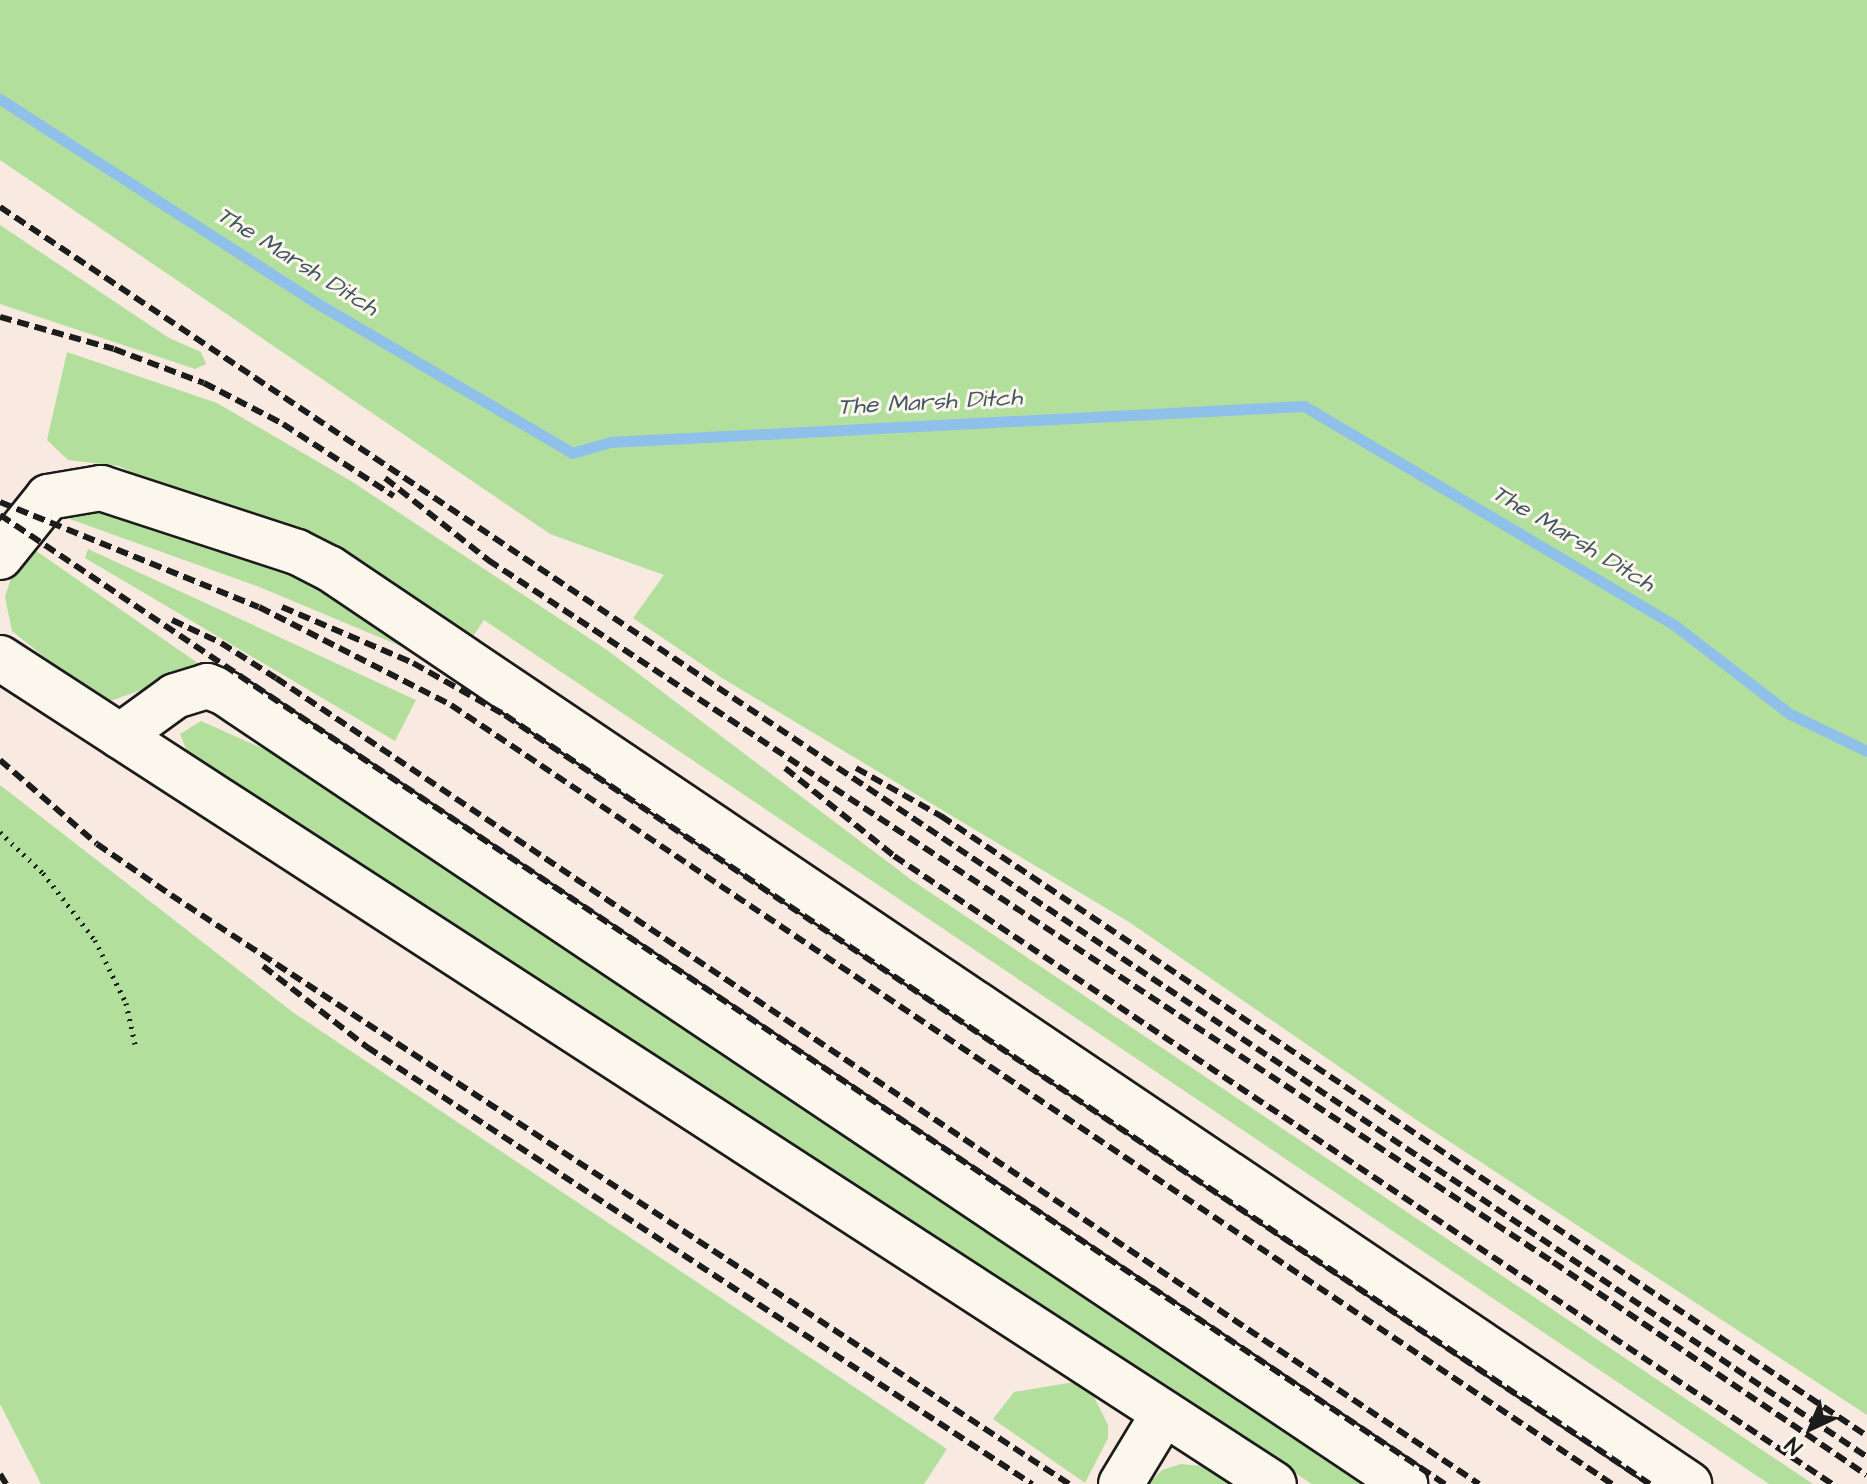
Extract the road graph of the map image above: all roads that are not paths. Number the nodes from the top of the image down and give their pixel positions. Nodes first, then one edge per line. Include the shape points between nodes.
1 (0, 557) edge
2 (0, 658) edge
3 (120, 736) junction
4 (1164, 1413) junction
5 (1121, 1484) edge
6 (1274, 1484) edge
7 (1405, 1484) edge
8 (1689, 1484) edge

1 - 8 lane via 48,497 101,488 297,552 329,568
2 - 3 lane
3 - 4 lane
3 - 7 lane via 175,696 207,686 225,693
4 - 5 lane
4 - 6 lane

